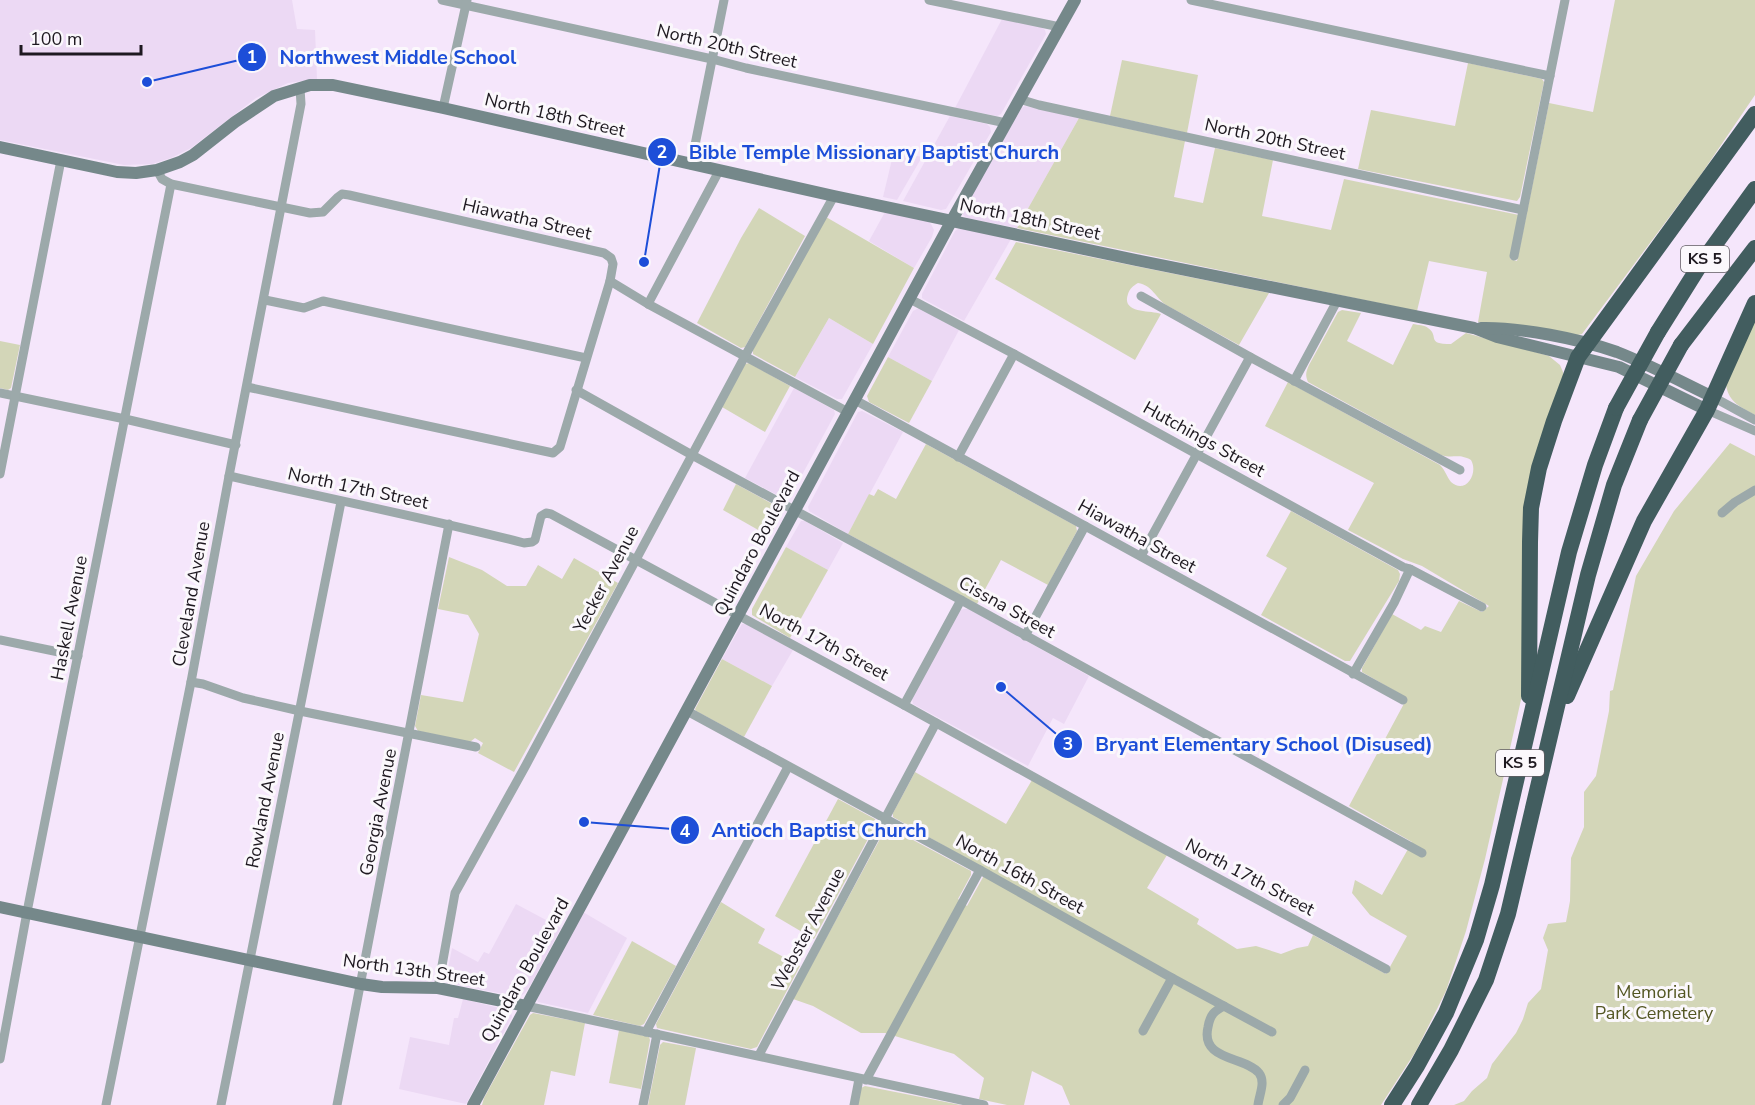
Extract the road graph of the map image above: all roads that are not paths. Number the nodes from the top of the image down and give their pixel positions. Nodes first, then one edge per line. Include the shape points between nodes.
1 (442, 0) edge
2 (724, 0) edge
3 (929, 0) edge
4 (1076, 0) edge
5 (1191, 0) edge
6 (1565, 0) edge
7 (466, 2) edge
8 (1060, 27) junction
9 (712, 59) junction
10 (1550, 76) junction
11 (300, 88) junction
12 (1019, 99) junction
13 (443, 108) junction
14 (1755, 114) edge
15 (1006, 123) junction
16 (0, 147) edge
17 (61, 160) junction
18 (691, 165) junction
19 (157, 170) junction
20 (719, 171) junction
21 (1755, 183) edge
22 (171, 184) junction
23 (1755, 189) edge
24 (834, 196) junction
25 (281, 208) junction
26 (1523, 210) junction
27 (1738, 213) junction
28 (952, 220) junction
29 (1755, 248) edge
30 (1514, 256) dead end
31 (610, 281) junction
32 (1141, 296) dead end
33 (910, 299) junction
34 (265, 300) junction
35 (1337, 301) junction
36 (1755, 303) edge
37 (648, 304) junction
38 (1582, 350) junction
39 (1014, 354) junction
40 (746, 356) junction
41 (1250, 357) junction
42 (586, 358) junction
43 (1294, 381) junction
44 (247, 387) junction
45 (576, 390) junction
46 (0, 393) edge
47 (15, 396) junction
48 (855, 400) junction
49 (1710, 403) junction
50 (848, 412) junction
51 (125, 419) junction
52 (1755, 420) edge
53 (1755, 431) edge
54 (236, 445) junction
55 (1197, 454) junction
56 (692, 455) junction
57 (958, 457) junction
58 (1460, 470) dead end
59 (0, 474) edge
60 (229, 476) junction
61 (1755, 490) edge
62 (341, 502) junction
63 (795, 511) junction
64 (1722, 513) dead end
65 (449, 524) junction
66 (1085, 526) junction
67 (1141, 556) junction
68 (636, 559) junction
69 (1410, 569) junction
70 (961, 600) junction
71 (1482, 607) dead end
72 (739, 615) junction
73 (1026, 636) junction
74 (0, 640) edge
75 (78, 656) junction
76 (1353, 674) junction
77 (192, 682) junction
78 (1403, 700) dead end
79 (904, 705) junction
80 (300, 711) junction
81 (687, 711) junction
82 (936, 723) junction
83 (1528, 731) junction
84 (410, 734) junction
85 (1550, 735) junction
86 (476, 747) dead end
87 (788, 767) junction
88 (885, 819) junction
89 (1422, 853) dead end
90 (980, 870) junction
91 (0, 907) edge
92 (27, 912) junction
93 (140, 937) junction
94 (249, 960) junction
95 (1386, 969) dead end
96 (1172, 978) junction
97 (362, 984) junction
98 (438, 988) junction
99 (526, 1006) junction
100 (1224, 1006) junction
101 (1143, 1031) dead end
102 (646, 1032) junction
103 (1272, 1032) dead end
104 (657, 1034) junction
105 (759, 1055) junction
106 (0, 1059) edge
107 (1305, 1070) dead end
108 (862, 1079) junction
109 (106, 1105) edge
110 (221, 1105) edge
111 (338, 1105) edge
112 (473, 1105) edge
113 (643, 1105) edge
114 (854, 1105) edge
115 (984, 1105) edge
116 (1258, 1105) edge
117 (1283, 1105) edge
118 (1392, 1105) edge
119 (1419, 1105) edge

1 - 7 street, North 20th Street
2 - 9 street
3 - 8 street
4 - 8 main road, Quindaro Boulevard
5 - 10 street
6 - 10 street
7 - 9 street, North 20th Street
7 - 13 street
8 - 12 main road, Quindaro Boulevard
9 - 15 street, North 20th Street
9 - 18 street
10 - 26 street
11 - 13 main road, North 18th Street via 333,85
11 - 19 main road, North 18th Street via 274,96 193,155
11 - 25 street, Cleveland Avenue via 302,104
12 - 15 main road, Quindaro Boulevard
12 - 26 street, North 20th Street
13 - 18 main road, North 18th Street
14 - 38 highway
15 - 28 main road, Quindaro Boulevard
16 - 17 main road, North 18th Street
17 - 19 main road, North 18th Street via 117,172
17 - 47 street
18 - 20 main road, North 18th Street
19 - 22 street
20 - 24 main road, North 18th Street
20 - 37 street
21 - 27 highway
22 - 25 street, Hiawatha Street
22 - 51 street, Haskell Avenue
23 - 27 highway, KS 5
24 - 28 main road, North 18th Street
24 - 40 street, Yecker Avenue
25 - 31 street, Hiawatha Street via 323,212 342,195 360,197 604,253 613,264
25 - 34 street, Cleveland Avenue
26 - 30 street
27 - 83 highway, KS 5, bridge via 1659,332 1616,408 1569,552
28 - 33 main road, Quindaro Boulevard
28 - 35 main road, North 18th Street
29 - 85 highway, KS 5, bridge via 1681,345 1640,420 1614,485 1588,575
31 - 37 street
31 - 42 street
32 - 41 street
33 - 39 street, Hutchings Street
33 - 48 main road, Quindaro Boulevard
34 - 42 street via 304,308 323,301
34 - 44 street, Cleveland Avenue
35 - 38 main road, North 18th Street via 1474,328 1500,327
35 - 43 street
36 - 49 highway
37 - 40 street
38 - 49 main road, North 18th Street via 1617,352
38 - 83 highway via 1542,458 1532,508
39 - 55 street, Hutchings Street
39 - 57 street
40 - 50 street
40 - 56 street, Yecker Avenue
41 - 43 street
41 - 55 street
42 - 45 street
43 - 58 street
44 - 45 street via 553,453 560,447
44 - 54 street, Cleveland Avenue
45 - 56 street, Cissna Street
46 - 47 street
47 - 51 street
47 - 59 street
48 - 50 main road, Quindaro Boulevard
48 - 57 street, Hiawatha Street
49 - 52 street, North 18th Street
49 - 53 street, North 18th Street
49 - 85 highway via 1644,521
50 - 63 main road, Quindaro Boulevard
51 - 54 street
51 - 75 street, Haskell Avenue
54 - 60 street, Cleveland Avenue
55 - 67 street
55 - 69 street, Hutchings Street
56 - 63 street, Cissna Street
56 - 68 street, Yecker Avenue
57 - 66 street, Hiawatha Street
60 - 62 street, North 17th Street
60 - 77 street, Cleveland Avenue
61 - 64 street
62 - 65 street, North 17th Street
62 - 80 street, Rowland Avenue
63 - 70 street, Cissna Street
63 - 72 main road, Quindaro Boulevard
65 - 68 street, North 17th Street via 530,543 546,513
65 - 84 street, Georgia Avenue
66 - 67 street, Hiawatha Street
66 - 73 street
67 - 76 street, Hiawatha Street
68 - 72 street, North 17th Street
68 - 98 street, Yecker Avenue via 455,893
69 - 71 street, Hutchings Street
69 - 76 street
70 - 73 street, Cissna Street
70 - 79 street
72 - 79 street, North 17th Street
72 - 81 main road, Quindaro Boulevard
73 - 89 street, Cissna Street
74 - 75 street
75 - 92 street, Haskell Avenue
76 - 78 street, Hiawatha Street
77 - 80 street
77 - 93 street, Cleveland Avenue
79 - 82 street, North 17th Street
80 - 84 street
80 - 94 street, Rowland Avenue
81 - 87 street, North 16th Street
81 - 99 main road, Quindaro Boulevard
82 - 88 street, Webster Avenue
82 - 95 street, North 17th Street
83 - 118 highway, KS 5 via 1476,940 1446,1013
84 - 86 street
84 - 97 street, Georgia Avenue
85 - 119 highway, KS 5 via 1508,914 1486,980
87 - 88 street, North 16th Street
87 - 102 street
88 - 90 street, North 16th Street
88 - 105 street, Webster Avenue
90 - 96 street, North 16th Street
90 - 108 street
91 - 92 main road, North 13th Street
92 - 93 main road, North 13th Street
92 - 106 street, Haskell Avenue
93 - 94 main road, North 13th Street
93 - 109 street, Cleveland Avenue
94 - 97 main road, North 13th Street
94 - 110 street, Rowland Avenue
96 - 100 street, North 16th Street
96 - 101 street
97 - 98 main road, North 13th Street
97 - 111 street, Georgia Avenue
98 - 99 main road, North 13th Street
99 - 102 street, North 13th Street
99 - 112 main road, Quindaro Boulevard
100 - 103 street, North 16th Street
100 - 116 street via 1212,1013 1209,1041 1219,1053 1258,1072 1262,1083
102 - 104 street, North 13th Street
104 - 105 street, North 13th Street
104 - 113 street
105 - 108 street, North 13th Street
107 - 117 street
108 - 114 street
108 - 115 street, North 13th Street

